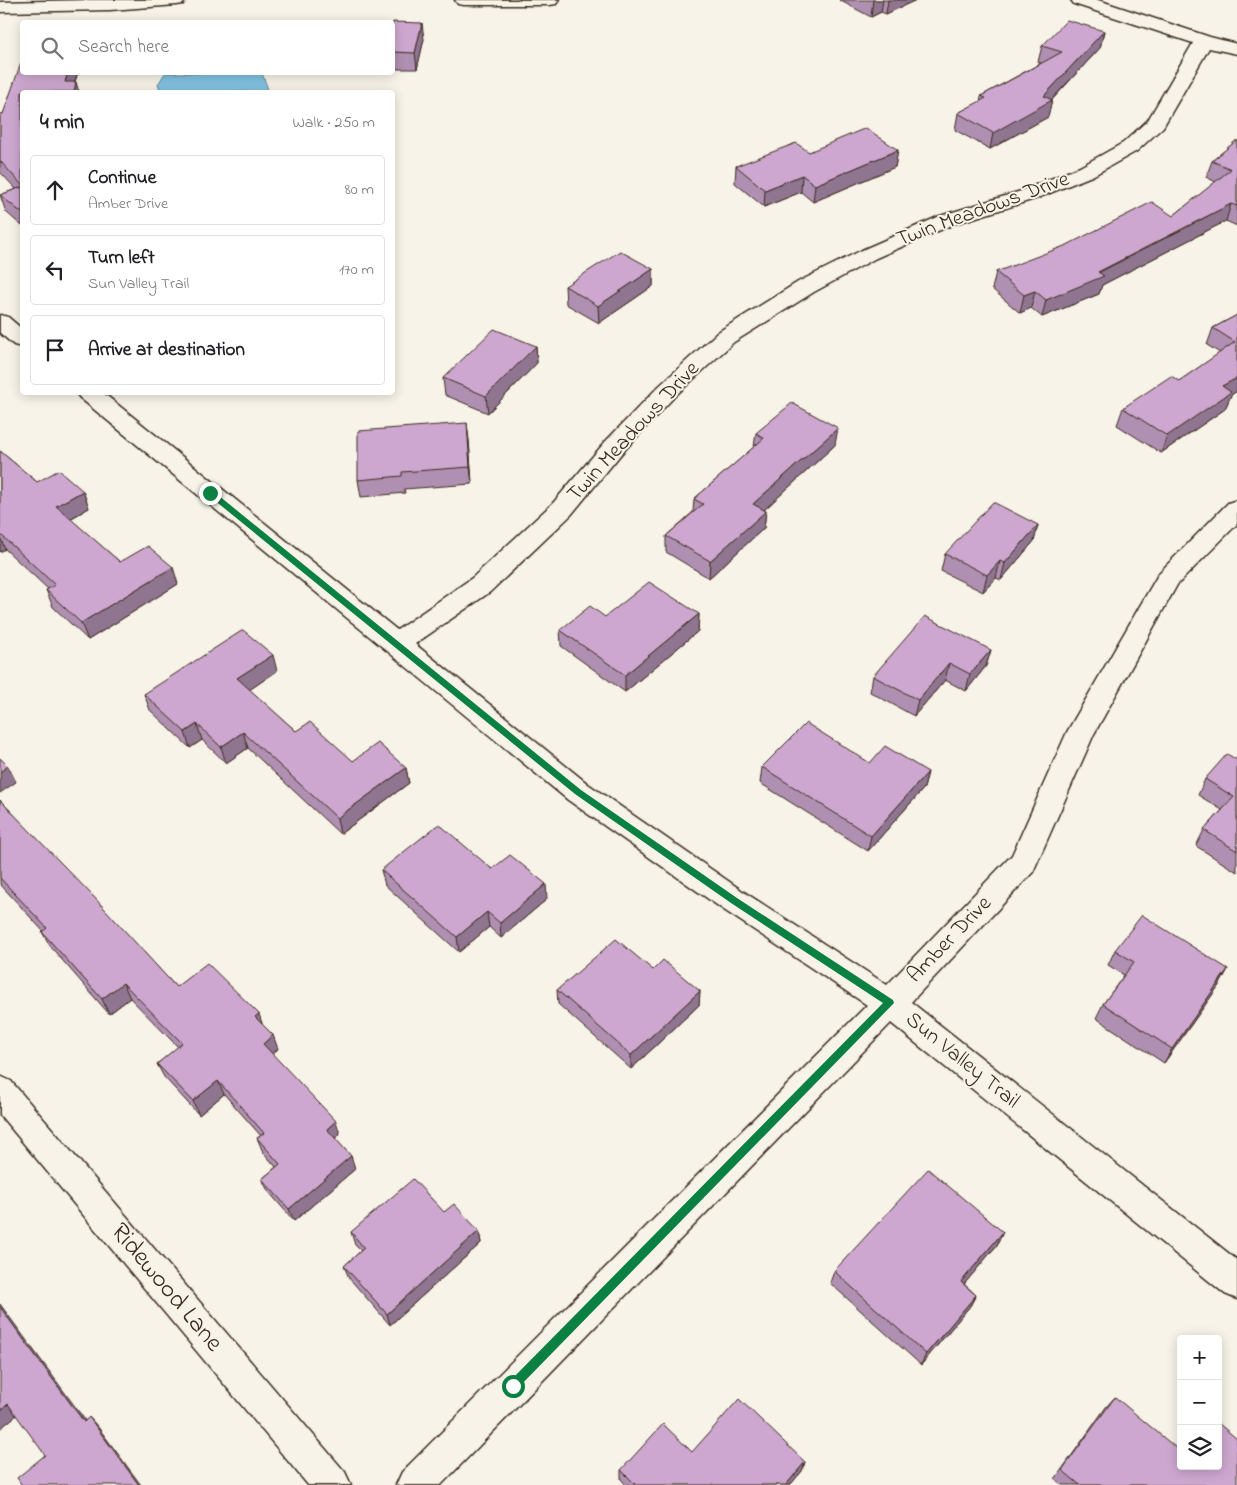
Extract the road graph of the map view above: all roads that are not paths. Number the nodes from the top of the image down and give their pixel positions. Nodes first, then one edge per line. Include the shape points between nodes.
1 (177, 0) edge
2 (464, 0) edge
3 (550, 0) edge
4 (1080, 0) edge
5 (0, 7) edge
6 (1204, 40) junction
7 (1237, 49) edge
8 (0, 322) edge
9 (20, 338) edge
10 (91, 395) edge
11 (1237, 509) edge
12 (396, 644) junction
13 (890, 1003) junction
14 (0, 1091) edge
15 (1237, 1282) edge
16 (332, 1485) edge
17 (415, 1485) edge

1 - 5 street
2 - 3 street
4 - 6 street
6 - 7 street
6 - 12 street, Twin Meadows Drive via 1156,123 1130,147 1087,171 1028,195 947,220 869,254 806,287 726,337 666,392 562,509 488,579
8 - 9 street
10 - 12 street, Sun Valley Trail
11 - 13 street, Amber Drive via 1168,578 1081,732 1023,863
12 - 13 street, Sun Valley Trail via 578,792 734,901
13 - 15 street, Sun Valley Trail
13 - 17 street, Amber Drive
14 - 16 street, Ridewood Lane

